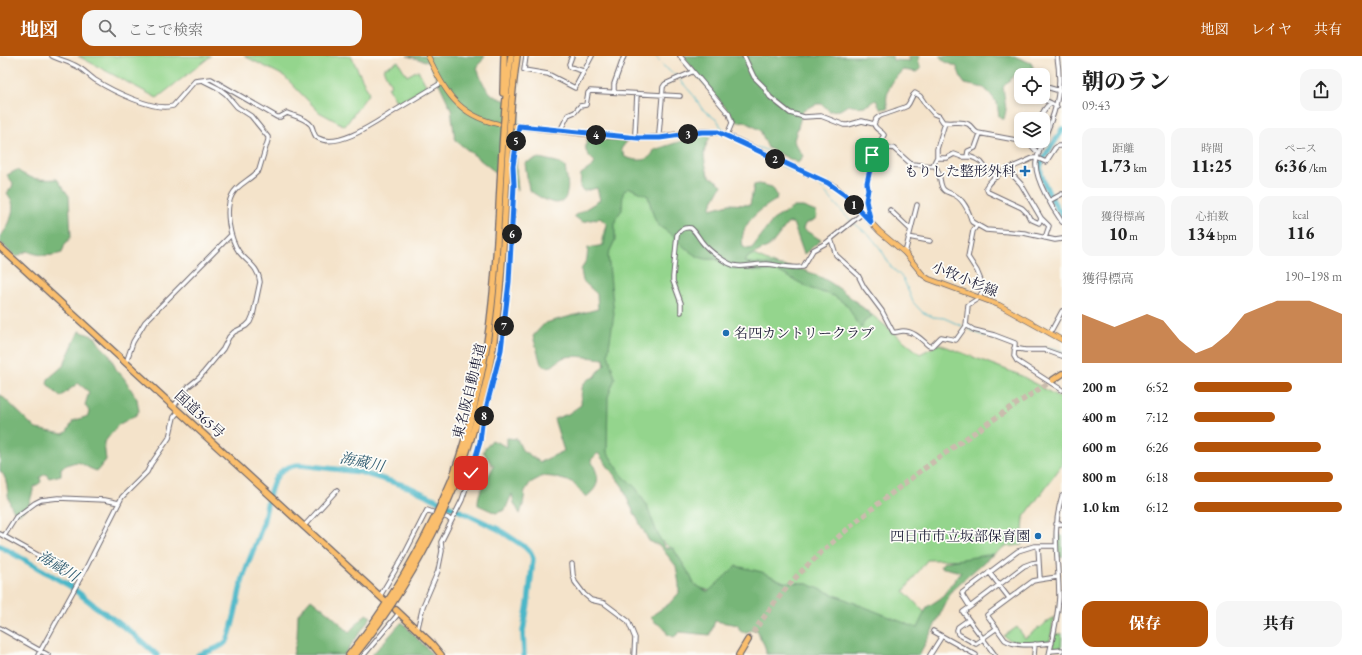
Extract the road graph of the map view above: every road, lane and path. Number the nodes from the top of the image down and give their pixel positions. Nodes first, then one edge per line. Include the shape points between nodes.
1 (52, 56) edge
2 (428, 56) edge
3 (504, 56) edge
4 (510, 56) edge
5 (517, 56) edge
6 (526, 56) edge
7 (572, 56) edge
8 (592, 56) edge
9 (624, 56) edge
10 (680, 56) edge
11 (744, 56) edge
12 (1057, 56) edge
13 (583, 71) junction
14 (692, 72) junction
15 (204, 81) junction
16 (441, 83) junction
17 (1061, 85) edge
18 (1050, 88) edge
19 (1060, 91) junction
20 (614, 92) junction
21 (637, 94) junction
22 (662, 95) junction
23 (680, 96) dead end
24 (1051, 104) joint
25 (1059, 104) edge
26 (1043, 112) edge
27 (945, 123) junction
28 (498, 124) dead end
29 (874, 124) junction
30 (517, 126) joint
31 (560, 131) junction
32 (635, 133) dead end
33 (728, 133) junction
34 (980, 134) junction
35 (660, 138) junction
36 (1014, 140) edge
37 (502, 142) junction
38 (1062, 146) edge
39 (878, 147) junction
40 (1032, 148) edge
41 (1039, 153) junction
42 (967, 157) junction
43 (937, 158) junction
44 (1041, 160) junction
45 (933, 165) junction
46 (1007, 169) junction
47 (996, 177) junction
48 (1062, 194) edge
49 (1052, 200) junction
50 (917, 205) dead end
51 (890, 210) dead end
52 (863, 214) junction
53 (1041, 218) junction
54 (871, 222) junction
55 (1062, 222) edge
56 (977, 225) junction
57 (910, 229) junction
58 (231, 235) junction
59 (908, 237) junction
60 (1045, 238) junction
61 (831, 239) junction
62 (1062, 239) edge
63 (930, 241) dead end
64 (0, 246) edge
65 (904, 252) junction
66 (979, 298) junction
67 (1062, 311) edge
68 (682, 312) dead end
69 (965, 327) junction
70 (1050, 333) junction
71 (1062, 340) edge
72 (1014, 346) junction
73 (1062, 356) edge
74 (126, 363) junction
75 (1062, 374) edge
76 (1053, 380) tunnel mouth
77 (1062, 390) edge
78 (174, 406) junction
79 (179, 411) junction
80 (454, 480) junction
81 (338, 490) dead end
82 (1062, 496) edge
83 (119, 503) junction
84 (439, 516) junction
85 (451, 521) junction
86 (1056, 524) junction
87 (1062, 524) edge
88 (304, 526) junction
89 (2, 535) edge
90 (1038, 546) junction
91 (1055, 546) junction
92 (1039, 562) junction
93 (1056, 563) junction
94 (572, 564) dead end
95 (1062, 564) edge
96 (989, 572) junction
97 (79, 578) junction
98 (1057, 578) junction
99 (1040, 579) junction
100 (999, 585) junction
101 (382, 598) joint
102 (1009, 598) junction
103 (970, 607) junction
104 (1060, 609) edge
105 (397, 612) joint
106 (968, 620) junction
107 (0, 628) edge
108 (997, 628) junction
109 (418, 631) junction
110 (933, 632) dead end
111 (942, 636) junction
112 (983, 639) junction
113 (748, 640) tunnel mouth
114 (1052, 643) junction
115 (1035, 644) junction
116 (40, 650) junction
117 (1062, 650) edge
118 (1050, 653) edge
119 (970, 654) edge
120 (38, 655) edge
121 (48, 655) edge
122 (349, 655) edge
123 (355, 655) edge
124 (364, 655) edge
125 (440, 655) edge
126 (634, 655) edge
127 (739, 655) edge
128 (930, 655) edge
129 (976, 655) edge
130 (995, 655) edge
131 (1034, 655) edge

1 - 15 street via 77,66 95,80 119,92 159,107 173,106 192,83
2 - 16 main road
3 - 37 highway
4 - 37 highway, 東名阪自動車道
5 - 80 highway, 東名阪自動車道 via 502,265 493,350 473,433
6 - 13 street via 524,70 548,74 575,88
7 - 13 street via 570,67
8 - 13 street
9 - 20 street via 614,84
10 - 14 street
11 - 29 street via 754,77 769,96 790,113 804,117 821,116 847,126 862,120
12 - 17 street
14 - 22 street via 665,84
14 - 33 street via 728,114 732,123
15 - 16 street via 211,79 277,117 286,113 307,121 315,135 325,141 345,138 366,129
15 - 58 street via 226,94 237,107 251,116 268,137 256,174 246,180 232,195 229,212
16 - 28 main road via 448,94 469,114 480,120
17 - 19 street
18 - 19 street
19 - 25 street
20 - 21 street
20 - 31 street via 589,92 586,105 580,106 568,115
21 - 22 street
21 - 32 street
22 - 23 street
22 - 35 street
24 - 25 street
24 - 26 street
25 - 41 street
27 - 29 street via 916,93 906,107 876,118
27 - 34 street via 965,123
27 - 43 street via 937,149
29 - 39 street via 884,134
30 - 31 main road, 小牧小杉線
30 - 85 street via 507,303 501,350 471,473 462,500
31 - 35 main road, 小牧小杉線
33 - 35 main road, 小牧小杉線 via 711,131
33 - 52 main road, 小牧小杉線 via 770,157 832,185
34 - 36 street
34 - 42 street via 975,148 968,151
37 - 80 highway, 東名阪自動車道 via 490,324 473,410
38 - 44 street via 1055,148 1046,162
39 - 45 street via 892,148 911,164
39 - 54 street via 869,160 866,201
40 - 41 street
41 - 44 street
42 - 43 street via 954,154 947,158
42 - 47 street via 979,160
43 - 45 street
44 - 46 street
44 - 49 street via 1036,164 1038,174
45 - 56 street via 939,174 942,187 963,202 972,222
46 - 47 street
46 - 53 street via 1021,184
47 - 53 street via 987,186 988,192 1022,208 1034,221 1039,223
48 - 49 street
49 - 55 street
50 - 57 street
51 - 57 street
52 - 54 main road, 小牧小杉線
52 - 61 street
53 - 60 street via 1049,226
54 - 65 main road, 小牧小杉線
56 - 60 street via 983,230 1024,233
56 - 66 street via 973,230 968,254 984,288
57 - 59 street
58 - 74 street via 145,322 133,342
58 - 78 street via 238,250 260,276 260,289 253,315 246,326 229,337 223,349
59 - 63 street
59 - 65 street
60 - 62 street
61 - 68 street via 813,250 803,267 774,264 738,266 730,264 706,246 691,228 682,228 677,235 673,281
61 - 69 street via 836,255 858,275 894,332 905,331 914,334 932,346 941,337 956,340
64 - 74 highway, 国道365号
65 - 66 main road, 小牧小杉線 via 929,279
66 - 69 street via 968,305
66 - 70 main road, 小牧小杉線 via 999,305
67 - 70 street
69 - 72 street via 1004,338
70 - 71 main road, 小牧小杉線
72 - 73 street via 1025,350 1045,350
72 - 77 street via 1017,361
74 - 78 highway, 国道365号
75 - 76 highway
78 - 79 highway, 国道365号
79 - 83 street via 174,417 169,438 147,472
79 - 88 highway, 国道365号
80 - 84 highway, 東名阪自動車道, bridge
81 - 88 street
82 - 86 street
83 - 89 street via 66,498 41,500 16,517
83 - 97 street
84 - 122 highway, 東名阪自動車道 via 399,584
84 - 123 highway, 東名阪自動車道 via 403,589
85 - 101 street via 427,510
85 - 109 street via 441,542 438,571 423,606
86 - 87 street
86 - 91 street
88 - 101 highway, 国道365号
89 - 97 street
90 - 91 street
90 - 92 street
90 - 96 street via 1018,551
91 - 93 street
92 - 99 street
92 - 100 street via 1024,566
93 - 95 street
93 - 98 street
94 - 126 street via 575,582 584,594 591,600 604,603 628,622 635,638
96 - 100 street
96 - 103 street via 962,593
97 - 116 street
98 - 99 street
98 - 104 street
99 - 102 street via 1029,583
100 - 102 street
100 - 103 street
102 - 108 street via 986,615
103 - 106 street via 963,612
104 - 114 street
105 - 109 highway
105 - 124 street
106 - 112 street
106 - 112 street via 958,627 958,634 976,644
107 - 116 street
108 - 112 street
108 - 115 street via 1005,640 1011,643
109 - 125 highway
110 - 111 street
111 - 119 street
111 - 128 street
112 - 130 street
113 - 127 highway
114 - 115 street
114 - 118 street
115 - 131 street
116 - 120 street
116 - 121 street
117 - 118 street
119 - 129 street

